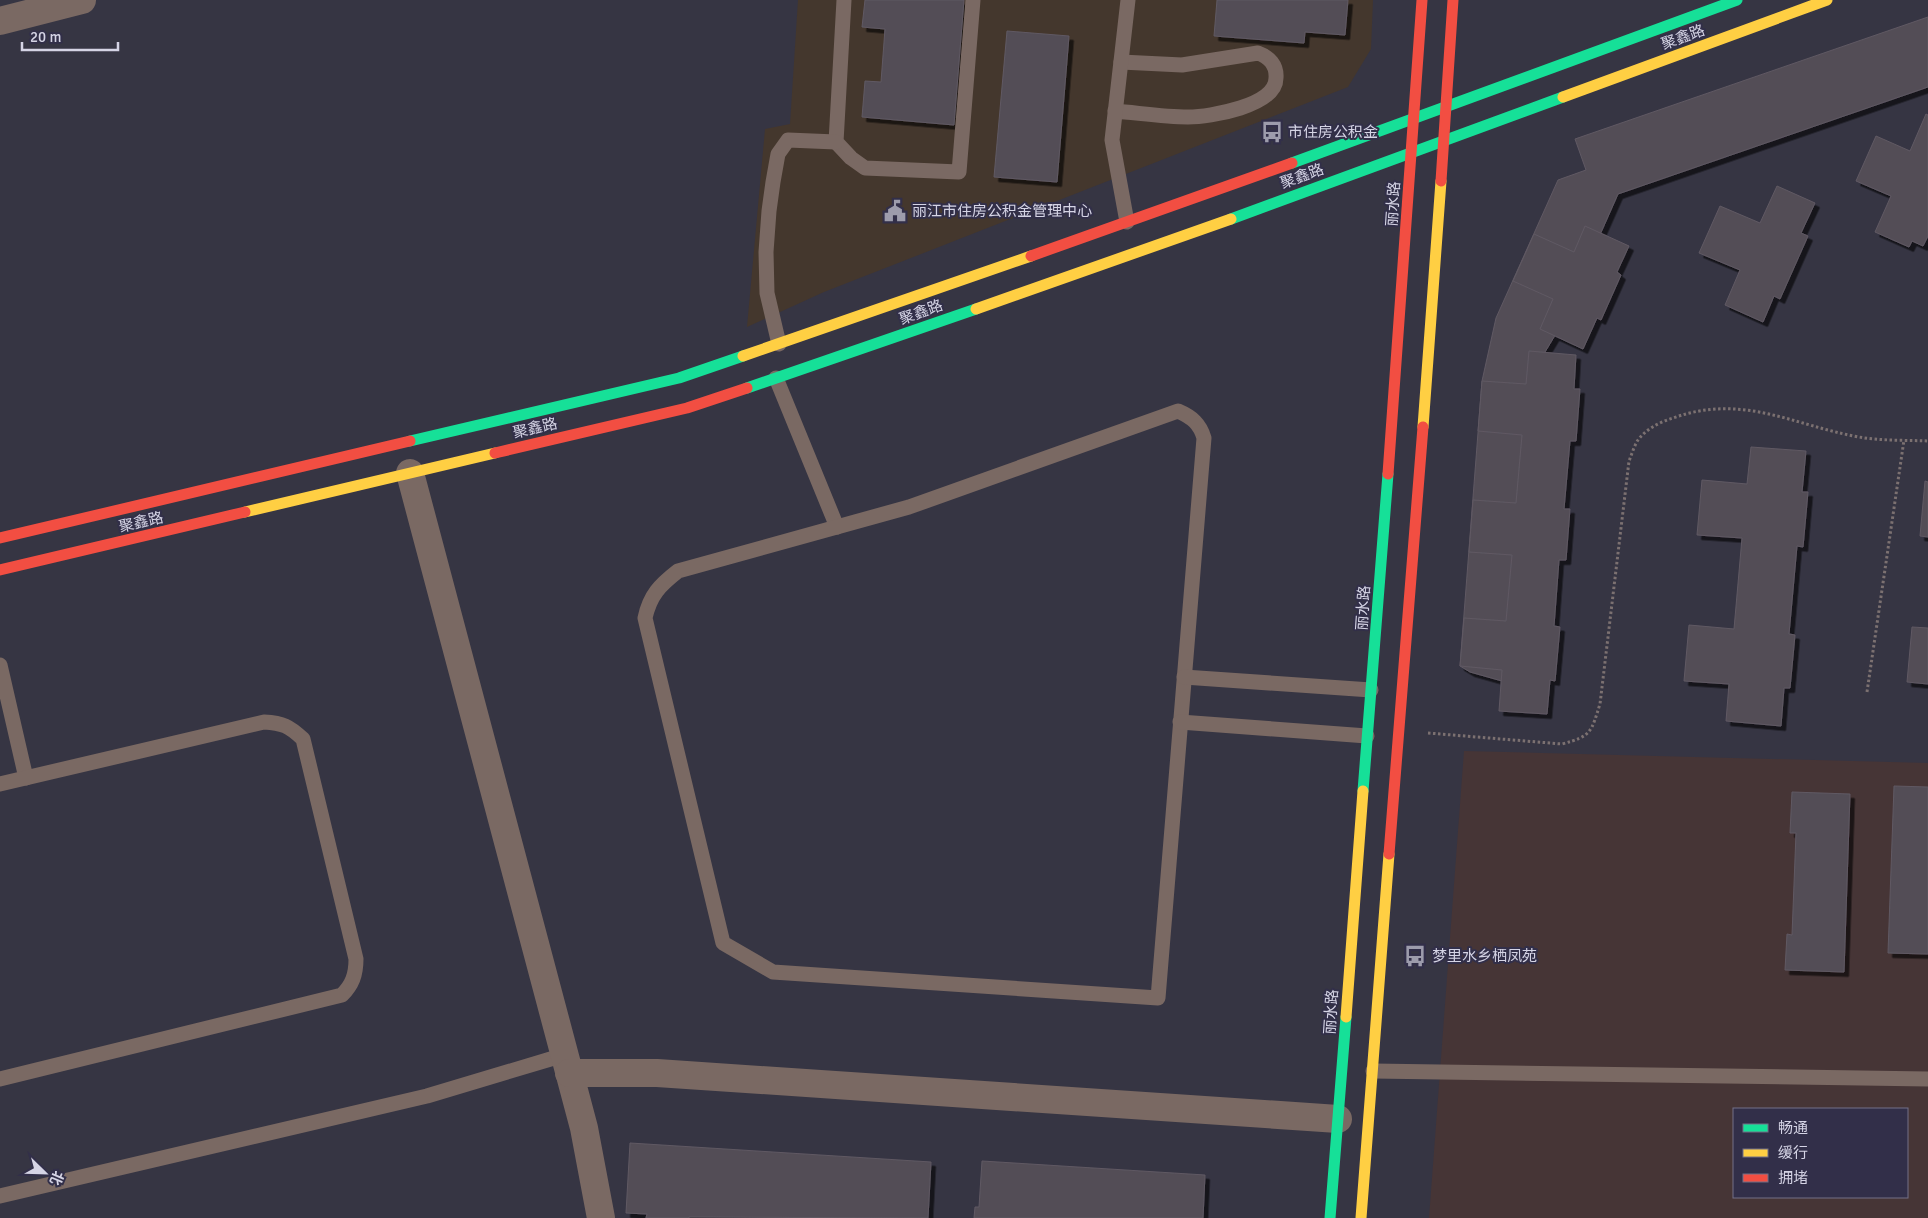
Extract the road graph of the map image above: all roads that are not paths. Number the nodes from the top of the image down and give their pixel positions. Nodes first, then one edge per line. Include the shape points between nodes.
1 (82, 0) edge
2 (844, 0) edge
3 (973, 0) edge
4 (1128, 0) edge
5 (1422, 0) edge
6 (1453, 0) edge
7 (1737, 0) edge
8 (1827, 0) edge
9 (0, 21) edge
10 (1121, 62) junction
11 (1446, 107) junction
12 (1116, 111) junction
13 (1414, 119) junction
14 (1443, 141) junction
15 (836, 142) junction
16 (1412, 153) junction
17 (1127, 222) junction
18 (779, 344) junction
19 (776, 378) junction
20 (410, 473) junction
21 (837, 527) junction
22 (0, 538) edge
23 (0, 570) edge
24 (0, 665) edge
25 (1184, 676) junction
26 (1371, 690) junction
27 (1180, 722) junction
28 (1367, 736) junction
29 (26, 778) junction
30 (0, 784) edge
31 (567, 1064) junction
32 (1373, 1071) junction
33 (0, 1079) edge
34 (1928, 1079) edge
35 (1338, 1118) junction
36 (0, 1196) edge
37 (601, 1218) edge
38 (1330, 1218) edge
39 (1362, 1218) edge

1 - 9 street
2 - 15 lane
3 - 15 lane via 959,172 865,168
4 - 10 lane
5 - 13 main road, 丽水路
6 - 11 main road
7 - 11 main road, 聚鑫路
8 - 14 main road, 聚鑫路
10 - 12 lane
10 - 12 lane via 1182,65 1258,53 1273,63 1277,81 1268,97 1241,108 1213,114 1188,117
11 - 13 main road, 聚鑫路
11 - 14 main road
12 - 17 lane via 1112,140
13 - 16 main road, 丽水路
13 - 17 main road, 聚鑫路
14 - 16 main road, 聚鑫路
14 - 32 main road
15 - 18 lane via 788,140 778,154 766,252 767,293
16 - 19 main road, 聚鑫路
16 - 26 main road, 丽水路
17 - 18 main road, 聚鑫路
18 - 22 main road, 聚鑫路 via 679,378
19 - 20 main road, 聚鑫路 via 688,408
19 - 21 lane
20 - 23 main road, 聚鑫路
20 - 31 street
21 - 25 lane via 909,507 1178,411 1188,415 1204,438
21 - 27 lane via 678,571 659,585 645,618 722,943 741,954 773,972 1158,998
24 - 29 lane
25 - 26 lane
25 - 27 lane
26 - 28 main road, 丽水路
27 - 28 lane
28 - 35 main road, 丽水路
29 - 30 lane
29 - 33 lane via 264,722 291,727 303,739 356,970 342,995
31 - 35 street via 657,1073
31 - 36 lane
31 - 37 street via 584,1128
32 - 34 lane
32 - 39 main road
35 - 38 main road, 丽水路

